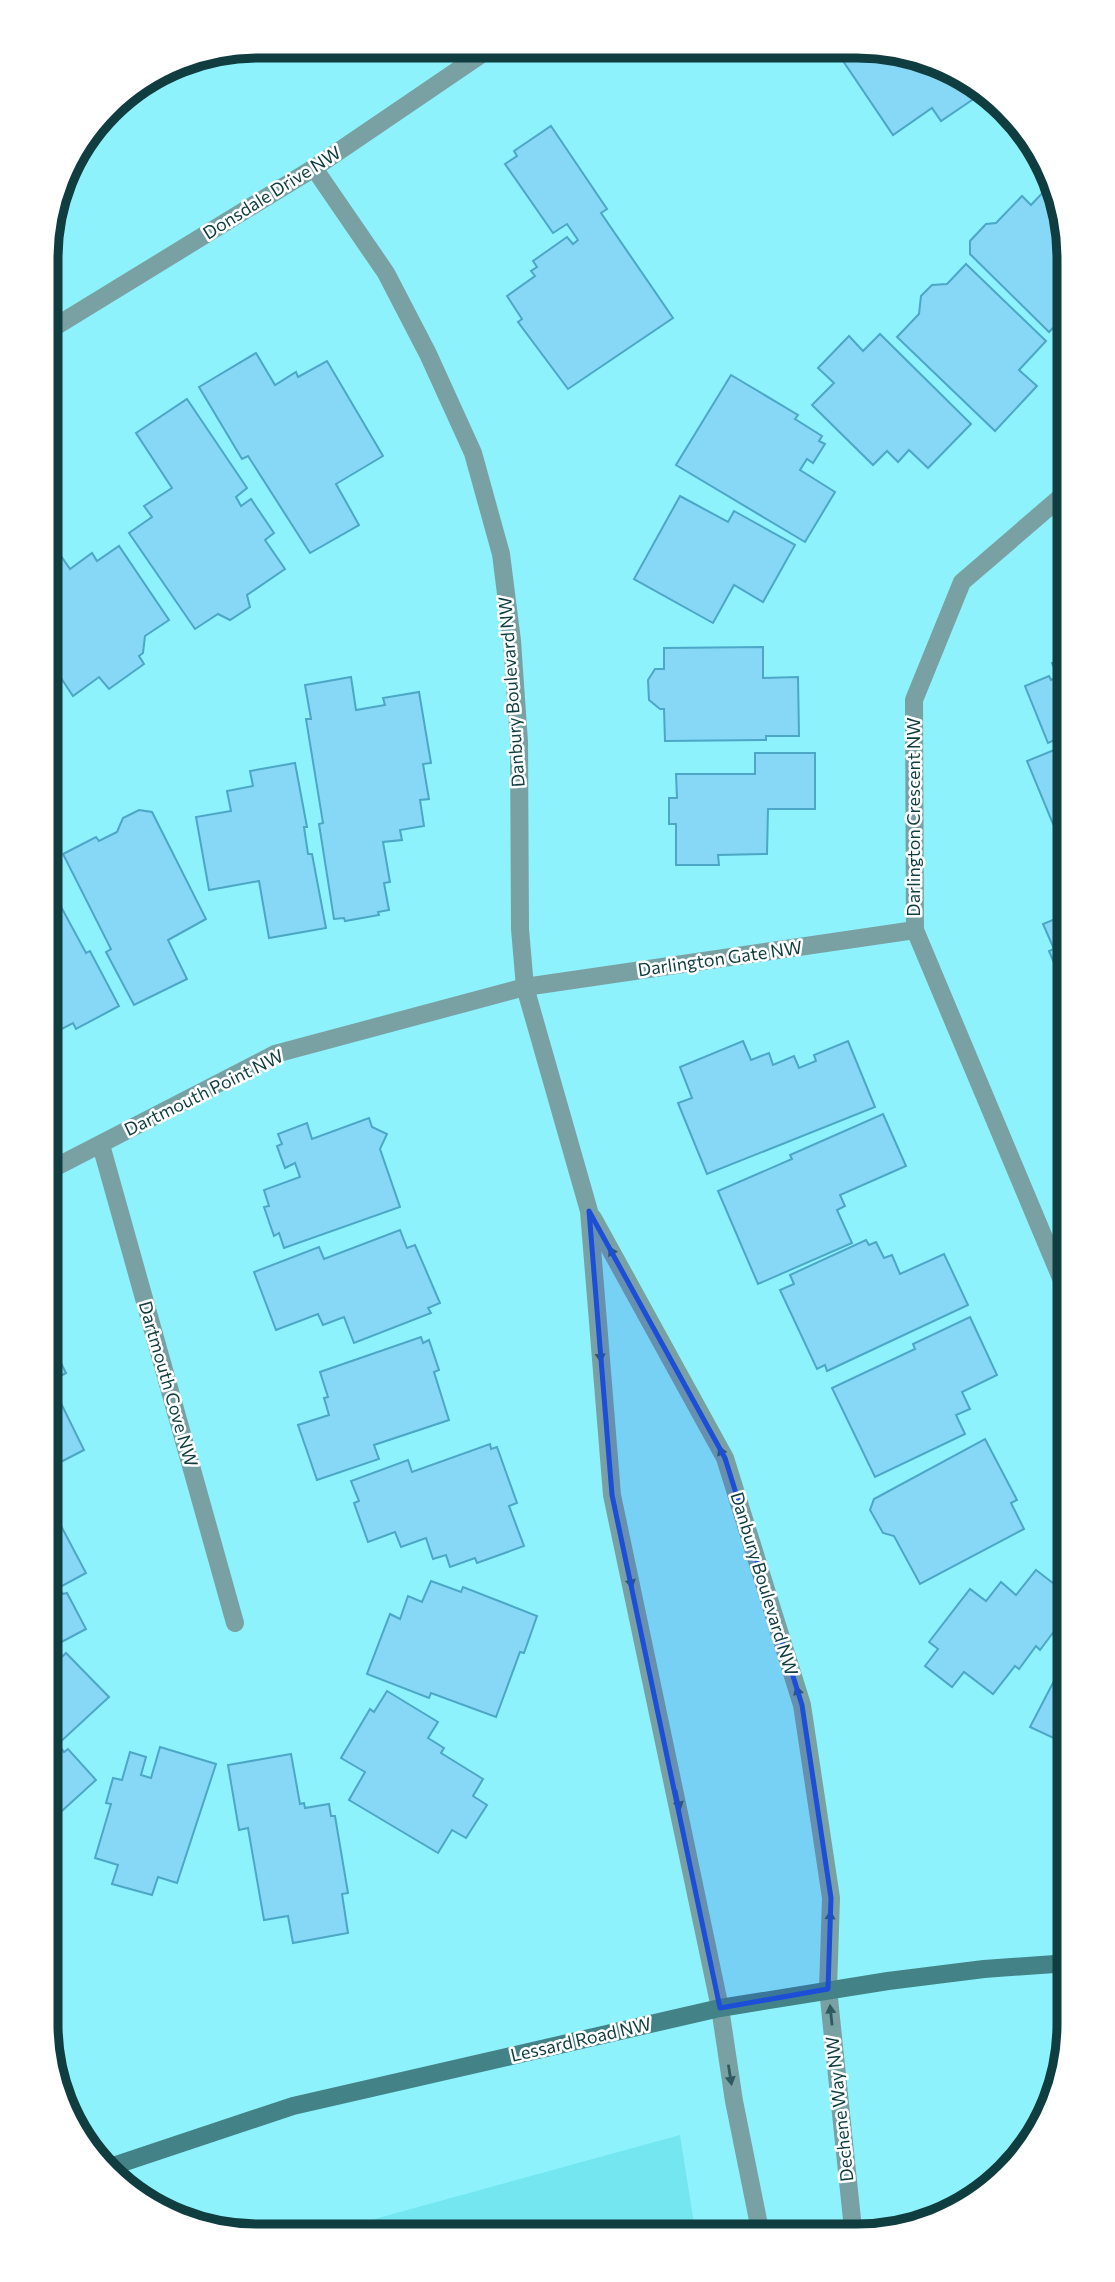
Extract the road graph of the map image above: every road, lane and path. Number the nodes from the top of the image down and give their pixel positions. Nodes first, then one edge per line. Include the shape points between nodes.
1 (476, 58) edge
2 (314, 168) junction
3 (58, 325) edge
4 (1057, 500) edge
5 (915, 930) junction
6 (525, 987) junction
7 (101, 1144) junction
8 (58, 1166) edge
9 (589, 1211) junction
10 (1057, 1269) edge
11 (235, 1623) dead end
12 (1057, 1964) edge
13 (828, 1989) junction
14 (720, 2008) junction
15 (115, 2165) edge
16 (760, 2224) edge
17 (852, 2224) edge

1 - 2 street, Donsdale Drive NW
2 - 3 street, Donsdale Drive NW
2 - 6 street, Danbury Boulevard NW via 386,273 428,354 473,453 501,554 519,742 520,929
4 - 5 street, Darlington Crescent NW via 962,582 914,700
5 - 6 street, Darlington Gate NW
5 - 10 street, Darlington Crescent NW
6 - 7 street, Dartmouth Point NW via 275,1054
6 - 9 street, Danbury Boulevard NW
7 - 8 street, Dartmouth Point NW
7 - 11 street, Dartmouth Cove NW
13 -> 9 street, Danbury Boulevard NW via 831,1898 802,1705 725,1458
9 -> 14 street, Danbury Boulevard NW via 612,1495
12 - 13 main road, Lessard Road NW
13 - 14 main road, Lessard Road NW
17 -> 13 street, Dechene Way NW
14 - 15 main road, Lessard Road NW via 293,2106
14 -> 16 street

